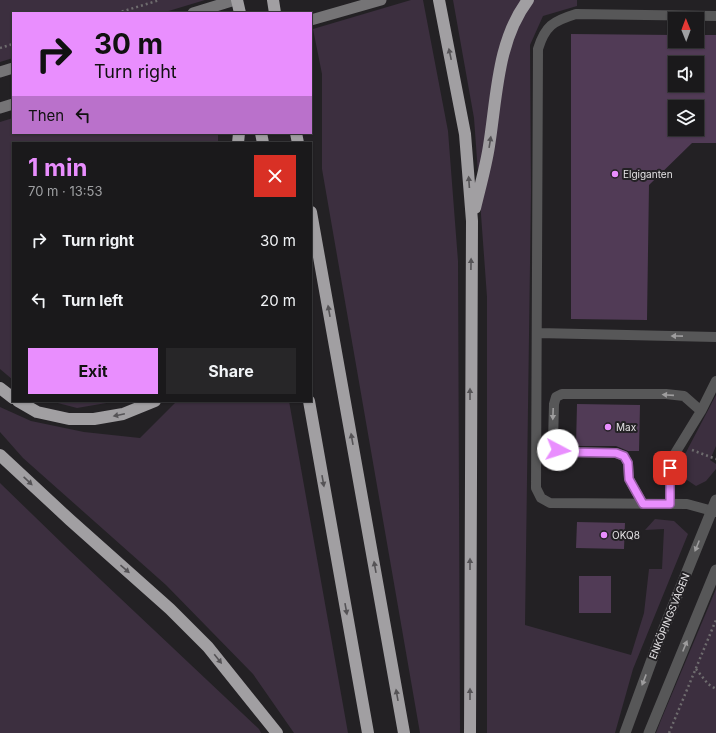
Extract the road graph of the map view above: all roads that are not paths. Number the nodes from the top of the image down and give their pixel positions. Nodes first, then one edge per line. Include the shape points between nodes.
1 (236, 0) edge
2 (273, 0) edge
3 (381, 0) edge
4 (439, 0) edge
5 (528, 0) edge
6 (196, 12) edge
7 (240, 12) edge
8 (275, 12) edge
9 (716, 16) edge
10 (312, 20) edge
11 (12, 68) edge
12 (0, 72) edge
13 (12, 104) edge
14 (0, 108) edge
15 (312, 218) edge
16 (472, 221) junction
17 (538, 333) junction
18 (716, 337) edge
19 (716, 382) edge
20 (0, 388) edge
21 (12, 397) edge
22 (20, 402) edge
23 (153, 402) edge
24 (309, 402) edge
25 (701, 412) junction
26 (0, 455) edge
27 (643, 504) junction
28 (670, 504) junction
29 (715, 507) edge
30 (716, 570) edge
31 (277, 733) edge
32 (368, 733) edge
33 (404, 733) edge
34 (470, 733) edge
35 (625, 733) edge
36 (649, 733) edge

1 - 6 main road
1 - 7 highway
2 - 8 highway
3 - 10 main road
16 -> 4 highway via 465,134
16 -> 5 highway via 489,147 498,81 508,34 518,13
9 - 17 lane via 576,14 558,19 542,36 538,50
11 - 12 main road
13 - 14 main road
33 -> 15 highway
34 -> 16 highway
18 -> 17 lane
17 - 27 lane via 536,488 541,498 550,503
19 - 25 lane
20 - 21 highway
23 -> 22 highway via 123,414 94,419 69,418 37,412
24 -> 32 highway
25 -> 27 lane via 684,396 562,394 556,397 554,446 564,452 616,453 624,456 628,463 629,479
25 - 28 lane via 674,455 670,468
26 -> 31 highway via 170,609 208,647
27 - 28 lane
28 - 29 lane
29 -> 35 street, ENKÖPINGSVÄGEN via 658,643
36 -> 30 street

